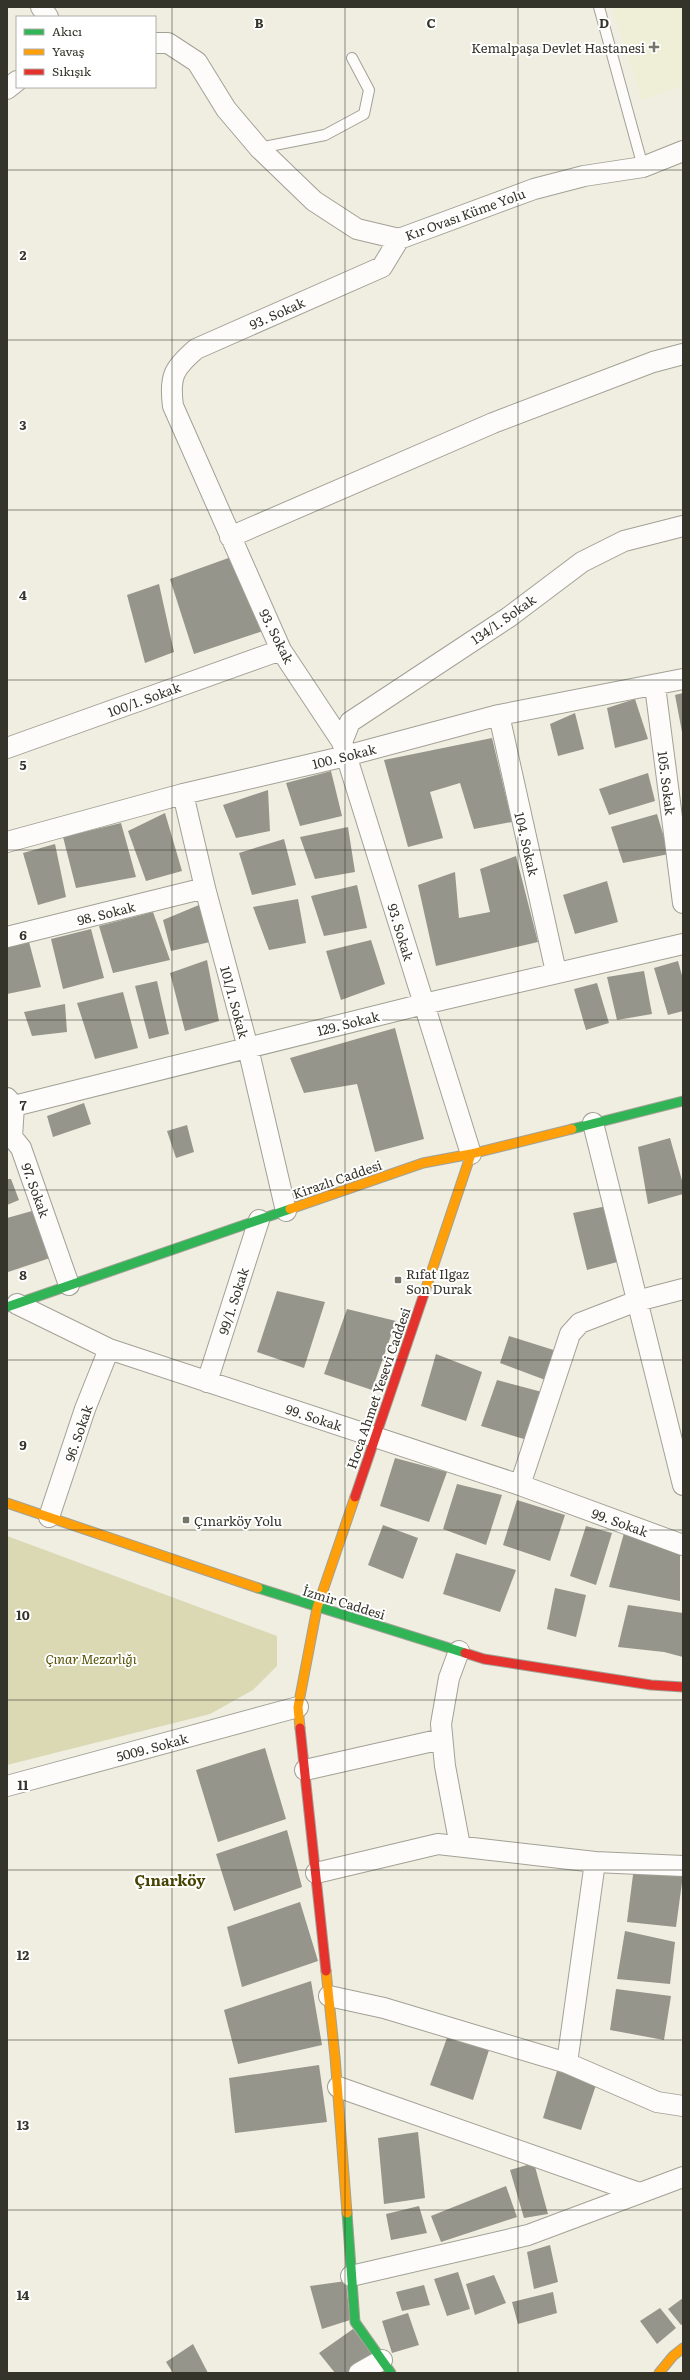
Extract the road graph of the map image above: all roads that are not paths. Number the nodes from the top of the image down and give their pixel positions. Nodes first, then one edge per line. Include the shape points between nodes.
1 (41, 7) edge
2 (599, 7) edge
3 (47, 16) edge
4 (156, 43) edge
5 (352, 58) dead end
6 (16, 82) edge
7 (7, 89) edge
8 (259, 148) junction
9 (683, 151) edge
10 (644, 167) junction
11 (399, 239) junction
12 (683, 354) edge
13 (683, 526) edge
14 (230, 537) junction
15 (281, 650) junction
16 (683, 679) edge
17 (655, 686) junction
18 (498, 715) junction
19 (7, 748) edge
20 (344, 749) junction
21 (183, 794) junction
22 (675, 795) edge
23 (7, 842) edge
24 (205, 888) junction
25 (683, 903) edge
26 (7, 937) edge
27 (683, 944) edge
28 (556, 972) junction
29 (424, 1004) junction
30 (248, 1048) junction
31 (10, 1102) edge
32 (683, 1102) edge
33 (593, 1123) junction
34 (9, 1138) edge
35 (471, 1154) junction
36 (286, 1211) junction
37 (259, 1220) junction
38 (69, 1285) junction
39 (683, 1290) edge
40 (637, 1301) junction
41 (12, 1305) edge
42 (109, 1349) junction
43 (207, 1382) junction
44 (375, 1437) junction
45 (520, 1485) junction
46 (683, 1485) edge
47 (7, 1503) edge
48 (49, 1517) junction
49 (683, 1545) edge
50 (317, 1608) junction
51 (459, 1651) junction
52 (683, 1687) edge
53 (298, 1707) junction
54 (442, 1739) junction
55 (304, 1770) junction
56 (7, 1786) edge
57 (460, 1846) junction
58 (595, 1862) junction
59 (683, 1866) edge
60 (316, 1873) junction
61 (329, 1996) junction
62 (567, 2063) junction
63 (338, 2087) junction
64 (683, 2106) edge
65 (683, 2177) edge
66 (639, 2193) junction
67 (351, 2276) junction
68 (683, 2348) edge
69 (387, 2366) edge
70 (359, 2373) edge
71 (659, 2373) edge

1 - 3 street
2 - 10 lane
4 - 8 street, Kır Ovası Küme Yolu via 168,43 197,62 226,109
5 - 8 lane via 369,90 364,114 325,135
6 - 7 street
8 - 11 street, Kır Ovası Küme Yolu via 314,201 357,229
9 - 10 street, Kır Ovası Küme Yolu
10 - 11 street, Kır Ovası Küme Yolu via 584,176 534,189
11 - 14 street, 93. Sokak via 382,267 196,349 179,364 170,387 173,406
12 - 14 street via 653,362 493,423
13 - 20 street, 134/1. Sokak via 624,542 582,562 508,617 350,722
14 - 15 street, 93. Sokak
15 - 19 street, 100/1. Sokak
15 - 20 street, 93. Sokak
16 - 17 street, 100. Sokak
17 - 18 street, 100. Sokak
17 - 22 street, 105. Sokak
18 - 20 street, 100. Sokak
18 - 28 street, 104. Sokak
20 - 21 street, 100. Sokak
20 - 29 street, 93. Sokak
21 - 23 street, 100. Sokak
21 - 24 street, 101/1. Sokak
22 - 25 street, 105. Sokak
24 - 26 street, 98. Sokak
24 - 30 street, 101/1. Sokak
27 - 28 street, 129. Sokak
28 - 29 street, 129. Sokak
29 - 30 street, 129. Sokak
29 - 35 street, 93. Sokak
30 - 31 street, 129. Sokak
30 - 36 street, 101/1. Sokak
31 - 34 street, 97. Sokak
32 - 33 main road, Kirazlı Caddesi
33 - 35 main road, Kirazlı Caddesi
33 - 40 street
34 - 38 street, 97. Sokak via 21,1148
35 - 36 main road, Kirazlı Caddesi via 423,1163
35 - 44 main road, Hoca Ahmet Yesevi Caddesi
36 - 37 main road, Kirazlı Caddesi
37 - 38 main road, Kirazlı Caddesi
37 - 43 street, 99/1. Sokak
38 - 41 main road, Kirazlı Caddesi
39 - 40 street
40 - 45 street via 580,1323 570,1334
40 - 46 street
41 - 42 street, 99. Sokak
42 - 43 street, 99. Sokak
42 - 48 street, 96. Sokak
43 - 44 street, 99. Sokak
44 - 45 street, 99. Sokak
44 - 50 main road, Hoca Ahmet Yesevi Caddesi
45 - 49 street, 99. Sokak
47 - 48 main road, İzmir Caddesi
48 - 50 main road, İzmir Caddesi
50 - 51 main road, İzmir Caddesi
50 - 53 main road, Hoca Ahmet Yesevi Caddesi
51 - 52 main road, İzmir Caddesi via 484,1659 651,1685
51 - 54 street via 449,1678 441,1724
53 - 55 main road, Hoca Ahmet Yesevi Caddesi
53 - 56 street, 5009. Sokak
54 - 55 street
54 - 57 street
55 - 60 main road, Hoca Ahmet Yesevi Caddesi
57 - 58 street
57 - 60 street via 438,1844
58 - 59 street
58 - 62 street
60 - 61 main road, Hoca Ahmet Yesevi Caddesi
61 - 62 street via 384,2008
61 - 63 main road, Hoca Ahmet Yesevi Caddesi
62 - 64 street via 657,2102
63 - 66 street
63 - 67 main road, Hoca Ahmet Yesevi Caddesi
65 - 66 street
66 - 67 street via 528,2234
67 - 69 main road, Hoca Ahmet Yesevi Caddesi via 355,2322
68 - 71 main road
69 - 70 street

